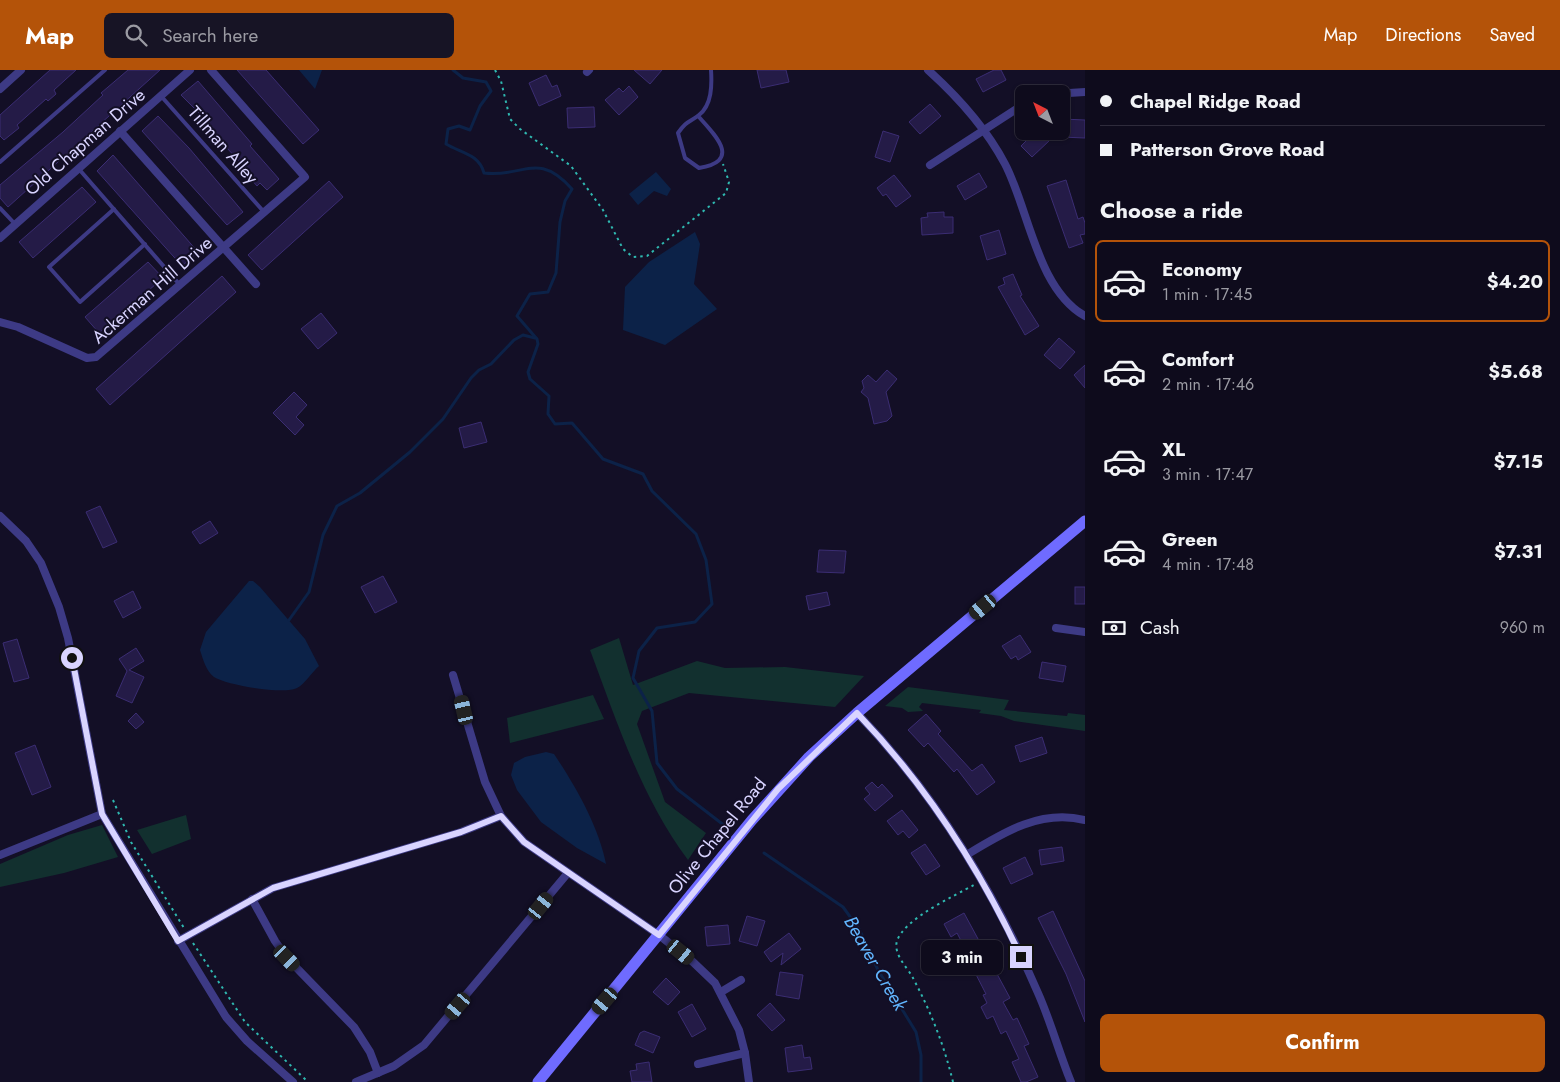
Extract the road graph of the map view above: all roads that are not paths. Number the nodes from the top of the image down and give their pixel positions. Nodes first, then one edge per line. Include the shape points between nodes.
1 (105, 70) edge
2 (190, 70) edge
3 (211, 70) edge
4 (711, 70) edge
5 (928, 70) edge
6 (17, 71) edge
7 (0, 88) edge
8 (1085, 92) edge
9 (1070, 93) edge
10 (161, 95) junction
11 (1015, 110) edge
12 (698, 116) junction
13 (982, 130) junction
14 (120, 131) junction
15 (0, 162) edge
16 (930, 165) dead end
17 (78, 168) junction
18 (0, 208) edge
19 (114, 209) junction
20 (264, 212) junction
21 (15, 224) junction
22 (0, 238) edge
23 (145, 244) junction
24 (223, 248) junction
25 (256, 284) dead end
26 (180, 285) junction
27 (1085, 316) edge
28 (0, 322) edge
29 (0, 516) edge
30 (1085, 521) edge
31 (1056, 628) dead end
32 (1085, 632) edge
33 (453, 675) dead end
34 (857, 713) junction
35 (102, 814) junction
36 (501, 816) junction
37 (1085, 820) edge
38 (968, 854) junction
39 (0, 855) edge
40 (567, 874) junction
41 (252, 899) junction
42 (659, 935) junction
43 (178, 941) junction
44 (741, 980) dead end
45 (721, 992) junction
46 (745, 1053) junction
47 (698, 1064) dead end
48 (378, 1073) junction
49 (293, 1082) edge
50 (356, 1082) edge
51 (538, 1082) edge
52 (749, 1082) edge
53 (1071, 1082) edge

1 - 15 lane
2 - 10 street, Old Chapman Drive
3 - 20 street, Ackerman Hill Drive via 305,177
4 - 12 lane via 710,98
5 - 13 street via 970,112
6 - 7 street
8 - 9 street
10 - 14 street, Old Chapman Drive
10 - 20 lane, Tillman Alley
11 - 13 street
12 - 12 lane via 686,121 678,133 685,158 699,168 720,157 721,142
13 - 16 street
13 - 27 street via 1013,182 1051,280 1072,307
14 - 17 street, Old Chapman Drive
14 - 24 street
17 - 19 lane
17 - 21 street, Old Chapman Drive
18 - 21 lane
19 - 23 lane
19 - 23 lane via 49,267 55,274 80,302
20 - 24 street, Ackerman Hill Drive
21 - 22 street, Old Chapman Drive
23 - 26 lane
24 - 25 street
24 - 26 street, Ackerman Hill Drive
26 - 28 street, Ackerman Hill Drive via 96,358 87,358
29 - 35 street via 26,541 41,563 59,607 68,638
30 - 34 main road, Olive Chapel Road
31 - 32 street
33 - 36 street via 486,782
34 - 38 street via 906,767
34 - 42 main road, Olive Chapel Road via 778,789
35 - 39 street
35 - 43 street
36 - 40 street via 524,842
36 - 41 street via 461,832 273,888
37 - 38 street via 1064,816 1039,819 1011,829
38 - 53 street via 1038,992
40 - 42 street
40 - 48 street via 430,1038 408,1057
41 - 43 street
41 - 48 street via 287,958 354,1027 370,1052
42 - 45 street via 693,962
42 - 51 main road, Olive Chapel Road
43 - 49 street via 231,1022 247,1041
44 - 45 street
45 - 46 street via 739,1030
46 - 47 street
46 - 52 street
48 - 50 street

